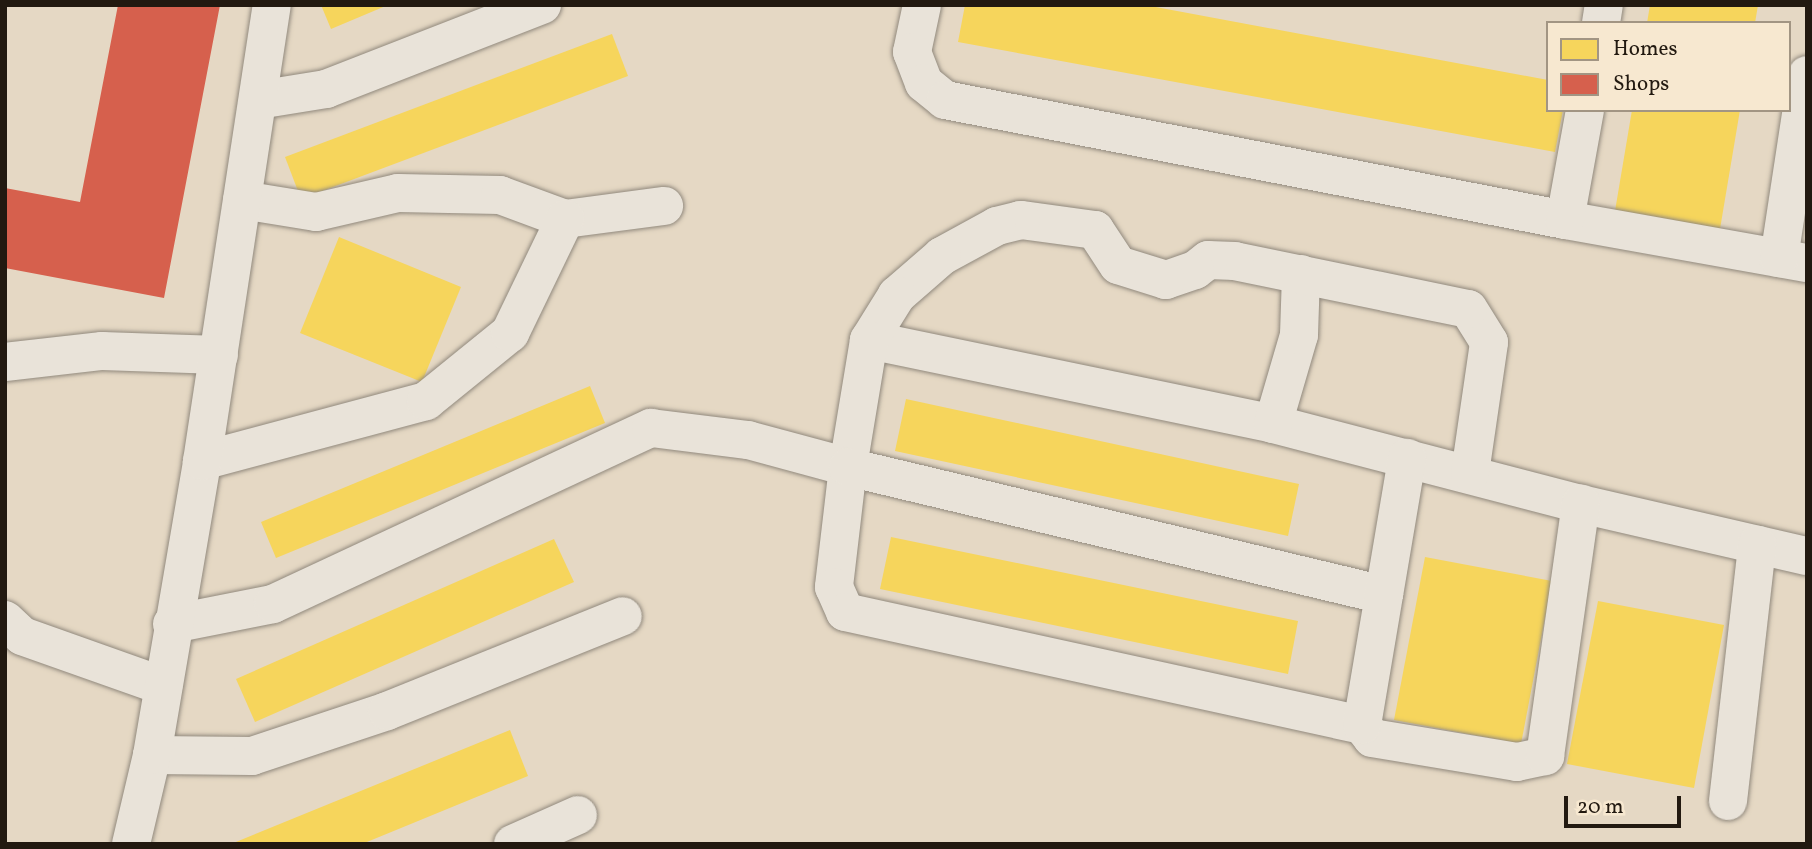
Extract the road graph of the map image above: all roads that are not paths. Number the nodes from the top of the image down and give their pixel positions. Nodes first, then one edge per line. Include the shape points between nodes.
1 (272, 5) edge
2 (542, 5) edge
3 (922, 5) edge
4 (1807, 75) edge
5 (258, 100) junction
6 (1585, 112) edge
7 (242, 200) junction
8 (664, 206) dead end
9 (565, 219) junction
10 (1565, 220) junction
11 (1793, 260) edge
12 (1301, 274) junction
13 (869, 340) junction
14 (219, 355) junction
15 (5, 362) edge
16 (1273, 424) junction
17 (1406, 458) junction
18 (202, 461) junction
19 (848, 467) junction
20 (1470, 473) junction
21 (1581, 504) junction
22 (1757, 545) junction
23 (1807, 556) edge
24 (1384, 595) junction
25 (623, 616) dead end
26 (5, 620) edge
27 (173, 624) junction
28 (163, 686) junction
29 (1362, 725) junction
30 (152, 755) junction
31 (1728, 801) dead end
32 (578, 816) dead end
33 (131, 844) edge
34 (513, 844) edge

1 - 5 street
2 - 5 street via 326,89
3 - 10 street via 912,52 924,83 945,100
4 - 11 street
5 - 7 street
6 - 10 street
7 - 9 street via 316,212 398,193 500,195
7 - 14 street
8 - 9 street
9 - 18 street via 510,333 426,401
10 - 11 street
12 - 13 street via 1208,260 1166,280 1118,265 1096,230 1021,220 997,226 942,256 897,295
12 - 16 street via 1299,335
12 - 20 street via 1468,309 1489,342
13 - 16 street
13 - 19 street
14 - 15 street via 102,351
14 - 18 street
16 - 17 street
17 - 20 street
17 - 24 street
18 - 27 street
19 - 24 street
19 - 27 street via 748,440 651,428 273,604
19 - 29 street via 834,587 845,612
20 - 21 street
21 - 22 street
21 - 29 street via 1545,756 1517,762 1372,738
22 - 23 street
22 - 31 street
24 - 29 street
25 - 30 street via 387,711 252,757
26 - 28 street via 22,636
27 - 28 street
28 - 30 street
30 - 33 street
32 - 34 street

